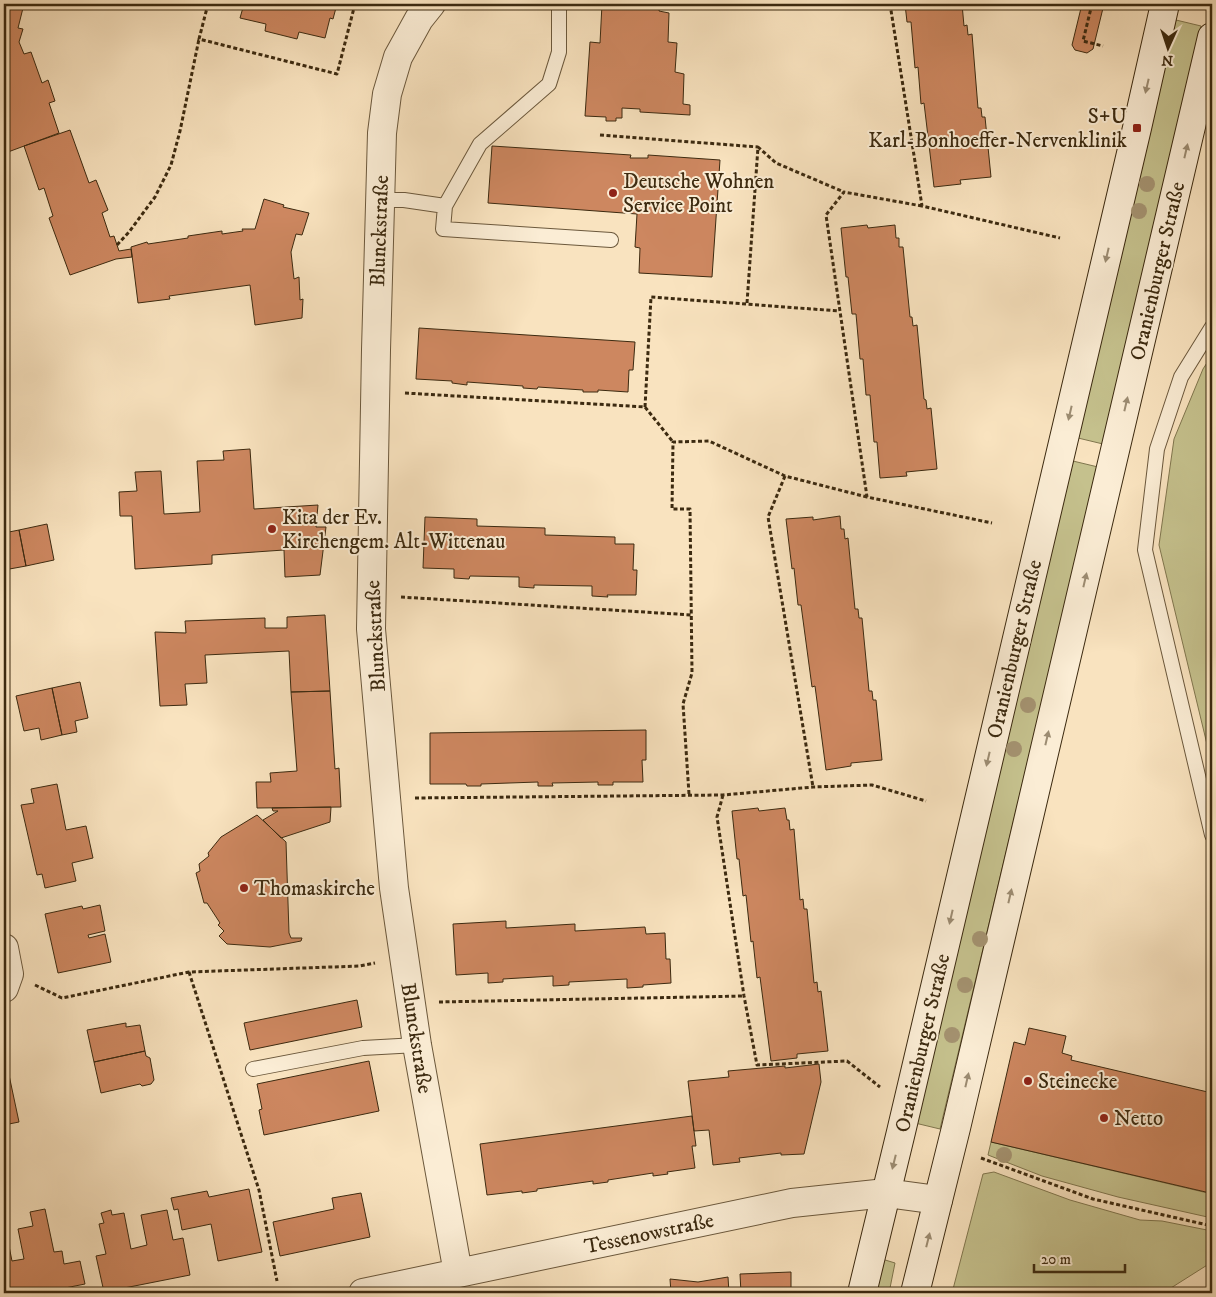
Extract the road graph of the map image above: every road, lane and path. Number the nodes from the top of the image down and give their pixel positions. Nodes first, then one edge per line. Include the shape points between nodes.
1 (208, 4) edge
2 (355, 4) edge
3 (430, 4) edge
4 (559, 4) edge
5 (890, 4) edge
6 (1092, 4) edge
7 (1165, 4) edge
8 (1212, 37) edge
9 (198, 40) junction
10 (1103, 46) dead end
11 (600, 135) dead end
12 (758, 148) junction
13 (844, 192) junction
14 (380, 200) junction
15 (445, 206) junction
16 (922, 206) junction
17 (1060, 238) dead end
18 (612, 240) dead end
19 (117, 245) dead end
20 (747, 303) junction
21 (839, 311) junction
22 (1212, 327) edge
23 (398, 392) dead end
24 (645, 407) junction
25 (673, 442) junction
26 (785, 476) junction
27 (867, 496) junction
28 (992, 523) dead end
29 (401, 598) dead end
30 (692, 615) junction
31 (813, 787) junction
32 (690, 794) junction
33 (723, 795) junction
34 (415, 798) dead end
35 (926, 801) dead end
36 (1212, 835) edge
37 (381, 962) dead end
38 (6, 970) edge
39 (189, 972) junction
40 (744, 996) junction
41 (437, 1002) dead end
42 (417, 1045) junction
43 (253, 1069) dead end
44 (880, 1087) dead end
45 (981, 1158) dead end
46 (886, 1193) junction
47 (938, 1200) junction
48 (1212, 1226) edge
49 (458, 1273) junction
50 (277, 1281) dead end
51 (363, 1293) edge
52 (862, 1293) edge
53 (915, 1293) edge

1 - 9 path
2 - 9 path via 337,74
3 - 14 main road, Blunckstraße via 398,56 386,94
4 - 15 lane via 559,52 548,84 480,144
5 - 16 path
6 - 10 path via 1083,41
7 -> 46 main road, Oranienburger Straße
47 -> 8 main road, Oranienburger Straße
9 - 19 path via 171,165 155,197
11 - 12 path
12 - 13 path via 776,163
12 - 20 path
13 - 16 path
13 - 21 path via 826,214
14 - 15 lane
14 - 42 main road, Blunckstraße via 372,629 394,888
15 - 18 lane via 444,229
16 - 17 path
20 - 21 path
20 - 24 path via 651,297
21 - 27 path
22 - 36 lane via 1181,377 1157,449 1145,550
23 - 24 path
24 - 25 path
25 - 26 path via 709,442
25 - 30 path via 672,509 690,509
26 - 27 path
26 - 31 path via 768,517
27 - 28 path
29 - 30 path
30 - 32 path via 692,673 683,704
31 - 33 path
31 - 35 path via 872,785
32 - 33 path
32 - 34 path
33 - 40 path via 717,817
37 - 39 path via 360,966
38 - 39 path via 62,998
39 - 50 path via 260,1190
40 - 41 path
40 - 44 path via 757,1065 847,1061
42 - 43 lane via 364,1048
42 - 49 main road, Blunckstraße
45 - 48 path via 1093,1199
46 - 47 main road, Tessenowstraße
46 - 49 main road, Tessenowstraße via 792,1203
46 - 52 main road, Oranienburger Straße
53 -> 47 main road, Oranienburger Straße
49 - 51 main road, Tessenowstraße

